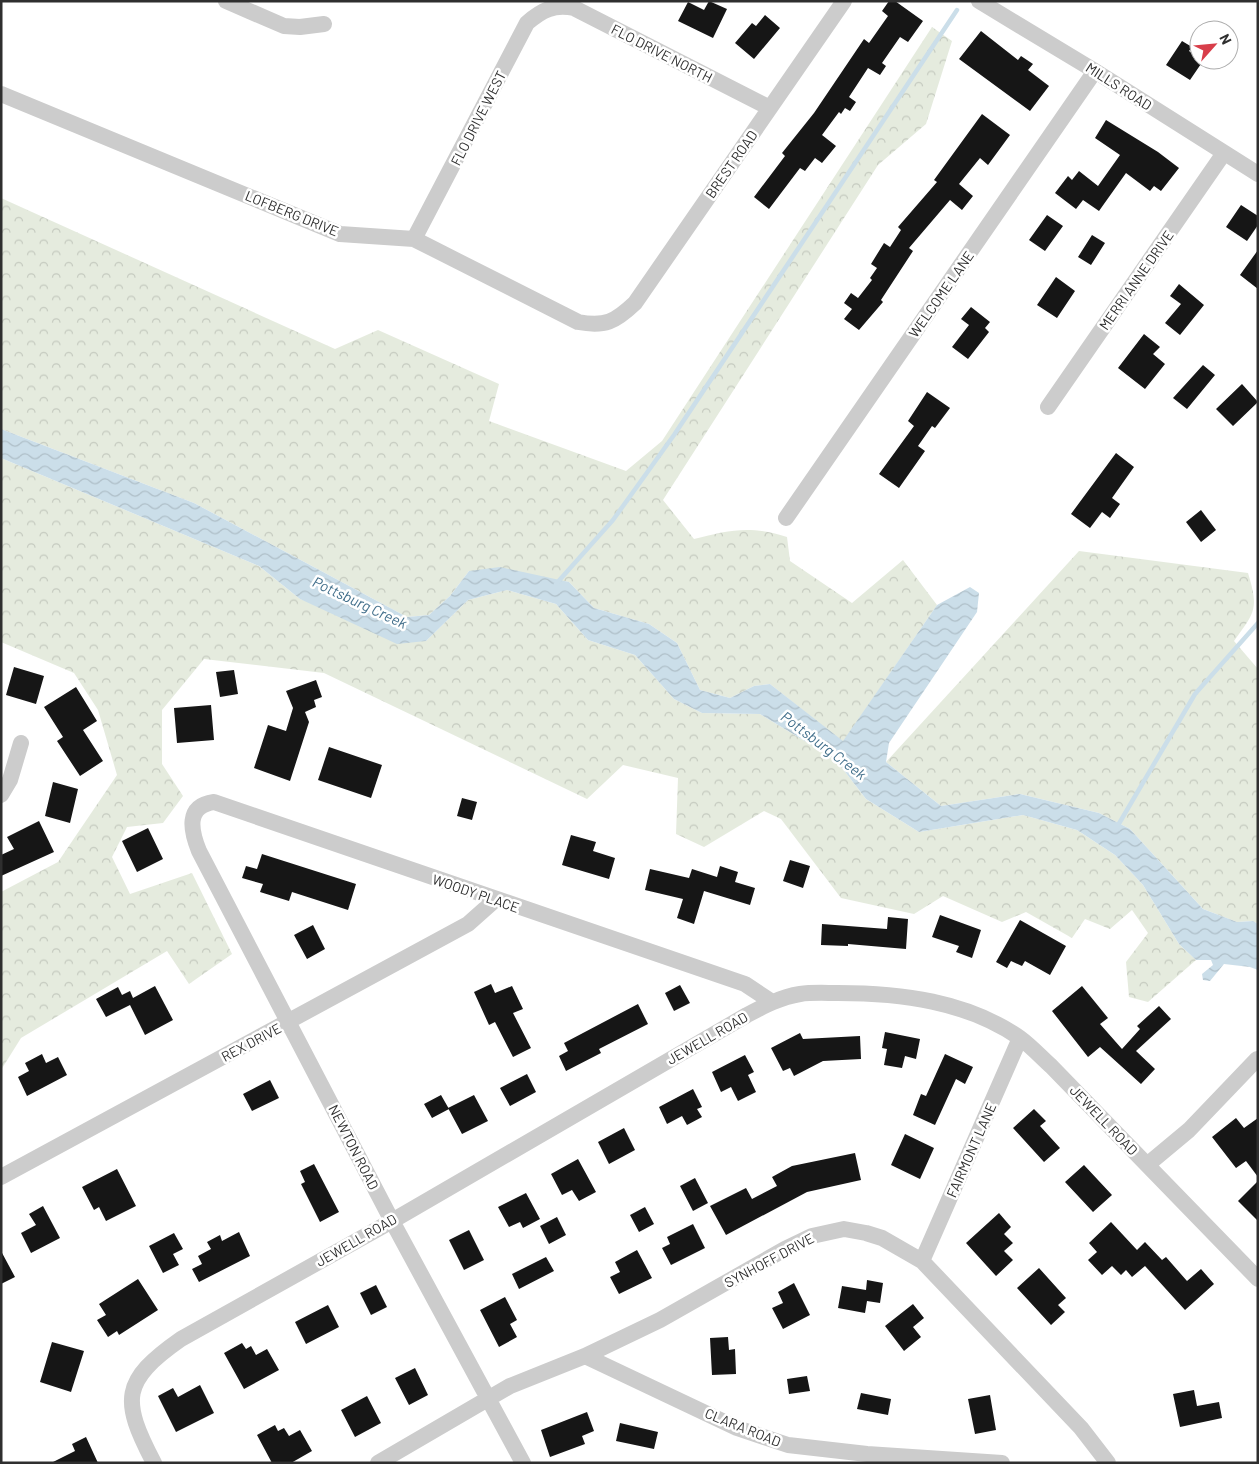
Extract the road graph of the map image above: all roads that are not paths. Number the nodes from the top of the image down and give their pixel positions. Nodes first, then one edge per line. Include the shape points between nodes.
1 (226, 1) edge
2 (844, 1) edge
3 (979, 1) edge
4 (551, 7) joint
5 (324, 24) dead end
6 (1095, 71) junction
7 (1, 94) edge
8 (770, 108) junction
9 (1224, 153) junction
10 (1258, 174) edge
11 (414, 239) junction
12 (611, 322) joint
13 (1048, 407) dead end
14 (786, 518) dead end
15 (21, 743) dead end
16 (1, 795) edge
17 (192, 828) joint
18 (496, 900) junction
19 (772, 1002) junction
20 (289, 1021) junction
21 (1020, 1038) junction
22 (1257, 1059) edge
23 (1147, 1165) junction
24 (1, 1177) edge
25 (392, 1221) junction
26 (922, 1261) junction
27 (1258, 1279) edge
28 (585, 1356) junction
29 (486, 1399) junction
30 (154, 1463) edge
31 (378, 1463) edge
32 (523, 1463) edge
33 (1002, 1463) edge
34 (1108, 1463) edge

1 - 5 street via 284,26 300,28
2 - 8 street, BREST ROAD
3 - 6 street, MILLS ROAD
4 - 8 street, FLO DRIVE NORTH via 574,8
4 - 11 street, FLO DRIVE WEST via 527,23
6 - 9 street, MILLS ROAD
6 - 14 street, WELCOME LANE
7 - 11 street, LOFBERG DRIVE via 340,234
8 - 12 street, BREST ROAD via 635,303
9 - 10 street, MILLS ROAD
9 - 13 street, MERRI ANNE DRIVE
11 - 12 street, LOFBERG DRIVE via 578,322 596,326
15 - 16 street via 10,780
17 - 18 street, WOODY PLACE via 198,808 214,802
17 - 20 street, NEWTON ROAD via 199,851
18 - 19 street, WOODY PLACE via 745,984
18 - 20 street, REX DRIVE via 468,924
19 - 21 street, JEWELL ROAD via 800,993 915,997 964,1011
19 - 25 street, JEWELL ROAD
20 - 24 street, REX DRIVE
20 - 25 street, NEWTON ROAD
21 - 23 street, JEWELL ROAD
21 - 26 street, FAIRMONT LANE
22 - 23 street via 1189,1130
23 - 27 street, JEWELL ROAD
25 - 29 street, NEWTON ROAD
25 - 30 street, JEWELL ROAD via 181,1339 157,1356 135,1383 131,1397 138,1432
26 - 28 street, SYNHOFF DRIVE via 882,1238 844,1229 826,1231 784,1249 660,1320
26 - 34 street, SYNHOFF DRIVE via 1081,1428
28 - 29 street, SYNHOFF DRIVE
28 - 33 street, CLARA ROAD via 737,1428 788,1445
29 - 31 street, SYNHOFF DRIVE
29 - 32 street, NEWTON ROAD

